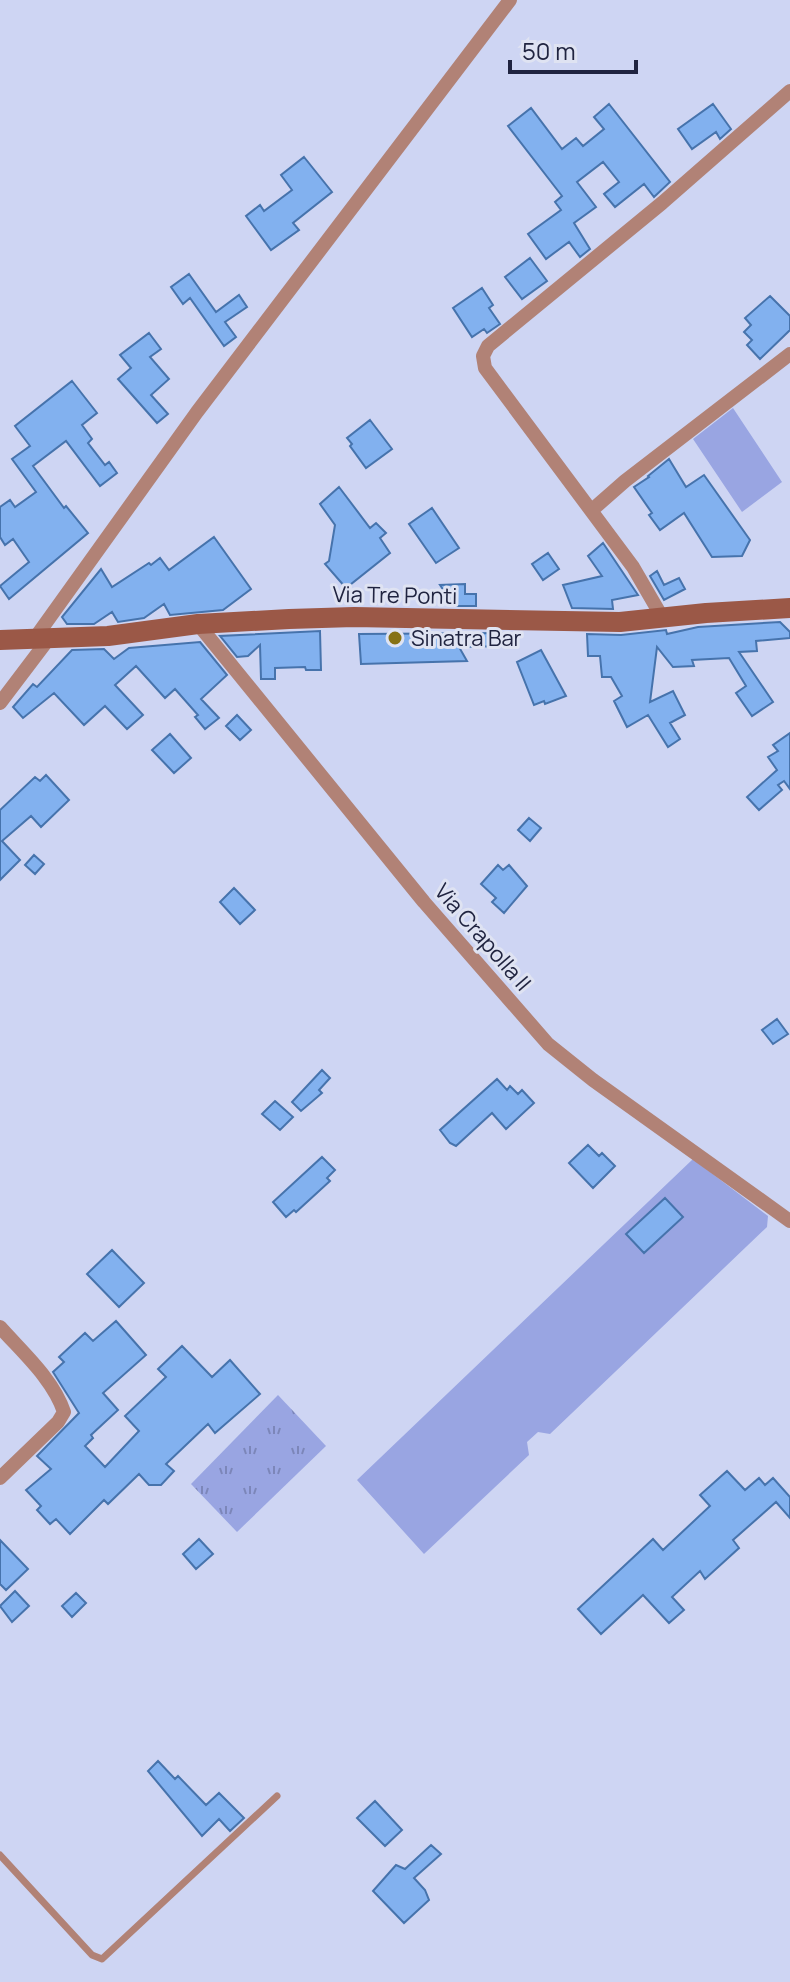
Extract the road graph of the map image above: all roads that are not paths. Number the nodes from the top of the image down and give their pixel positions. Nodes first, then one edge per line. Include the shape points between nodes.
1 (510, 0) edge
2 (790, 91) edge
3 (790, 354) edge
4 (592, 510) junction
5 (790, 608) edge
6 (662, 617) junction
7 (198, 624) junction
8 (43, 638) junction
9 (0, 640) edge
10 (0, 703) edge
11 (790, 1221) edge
12 (0, 1327) edge
13 (0, 1478) edge
14 (277, 1796) dead end
15 (0, 1855) edge

1 - 8 street via 197,412
2 - 4 street via 488,346 483,356 485,368
3 - 4 street
4 - 6 street
5 - 6 street, Via Tre Ponti
6 - 7 street, Via Tre Ponti via 620,622 354,617
7 - 8 street, Via Tre Ponti
7 - 11 street, Via Crapolla II via 424,902 548,1044
8 - 9 street, Via Tre Ponti
8 - 10 street
12 - 13 street via 40,1371 64,1412
14 - 15 lane via 102,1959 92,1955

